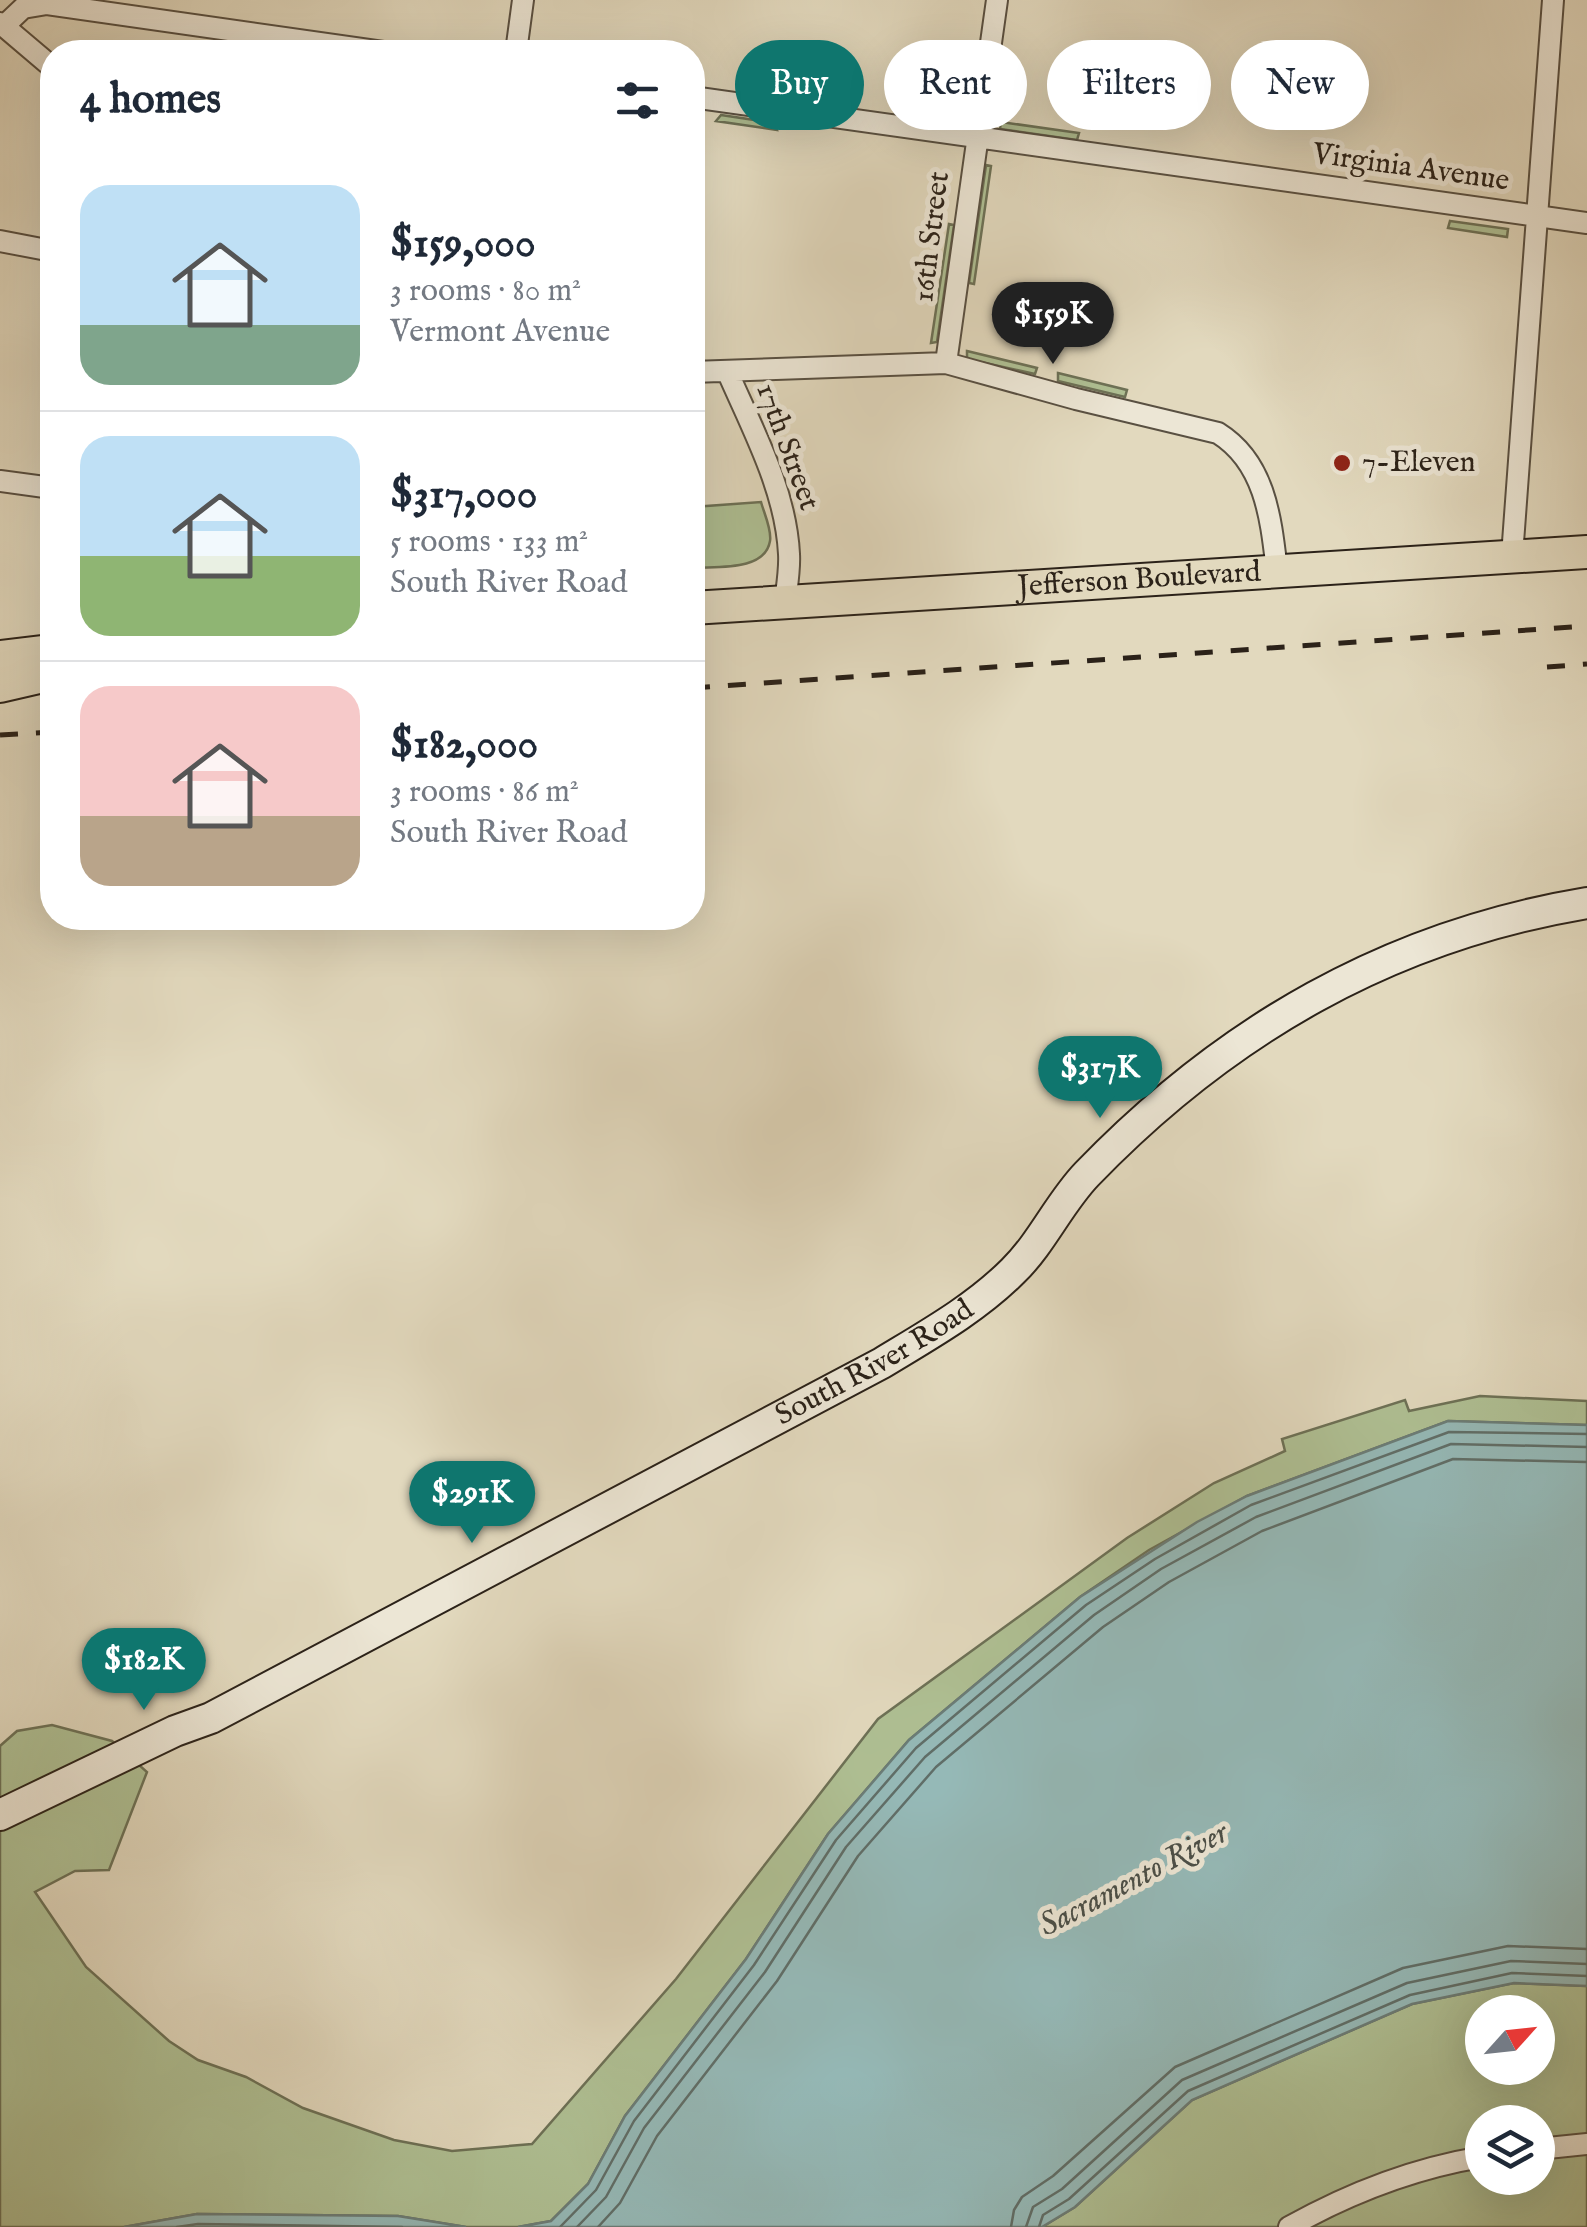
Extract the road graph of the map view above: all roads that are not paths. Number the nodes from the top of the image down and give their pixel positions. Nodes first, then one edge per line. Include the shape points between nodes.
1 (523, 0) edge
2 (997, 0) edge
3 (1553, 0) edge
4 (45, 1) edge
5 (2, 24) edge
6 (303, 40) edge
7 (518, 40) edge
8 (40, 57) edge
9 (705, 99) edge
10 (975, 139) junction
11 (1538, 215) junction
12 (1587, 223) edge
13 (0, 242) edge
14 (40, 249) edge
15 (946, 363) junction
16 (705, 372) edge
17 (728, 373) junction
18 (0, 480) edge
19 (40, 486) edge
20 (1587, 552) edge
21 (1512, 556) junction
22 (1277, 571) junction
23 (785, 602) junction
24 (705, 607) edge
25 (40, 652) edge
26 (0, 656) edge
27 (40, 677) edge
28 (0, 686) edge
29 (1587, 903) edge
30 (41, 1801) junction
31 (0, 1815) edge
32 (0, 1829) edge
33 (1587, 2144) edge
34 (1555, 2147) edge
35 (1465, 2161) edge
36 (1289, 2227) edge

1 - 7 street
2 - 10 street, 16th Street
3 - 11 street
4 - 5 street
4 - 6 street
5 - 8 street
9 - 10 street, Virginia Avenue
10 - 11 street, Virginia Avenue
10 - 15 street, 16th Street
11 - 12 street, Virginia Avenue
11 - 21 street
13 - 14 street
15 - 17 street
15 - 22 street via 1227,438 1251,465 1265,499
16 - 17 street
17 - 23 street, 17th Street via 784,518
18 - 19 street
20 - 21 main road, Jefferson Boulevard
21 - 22 main road, Jefferson Boulevard
22 - 23 main road, Jefferson Boulevard
23 - 24 main road, Jefferson Boulevard
25 - 26 main road
27 - 28 main road
29 - 30 street, South River Road via 1436,941 1281,1014 1173,1095 1085,1176 1015,1269 958,1317 244,1700
30 - 31 street, South River Road
30 - 32 street, South River Road
33 - 34 street
35 - 36 street via 1369,2190

